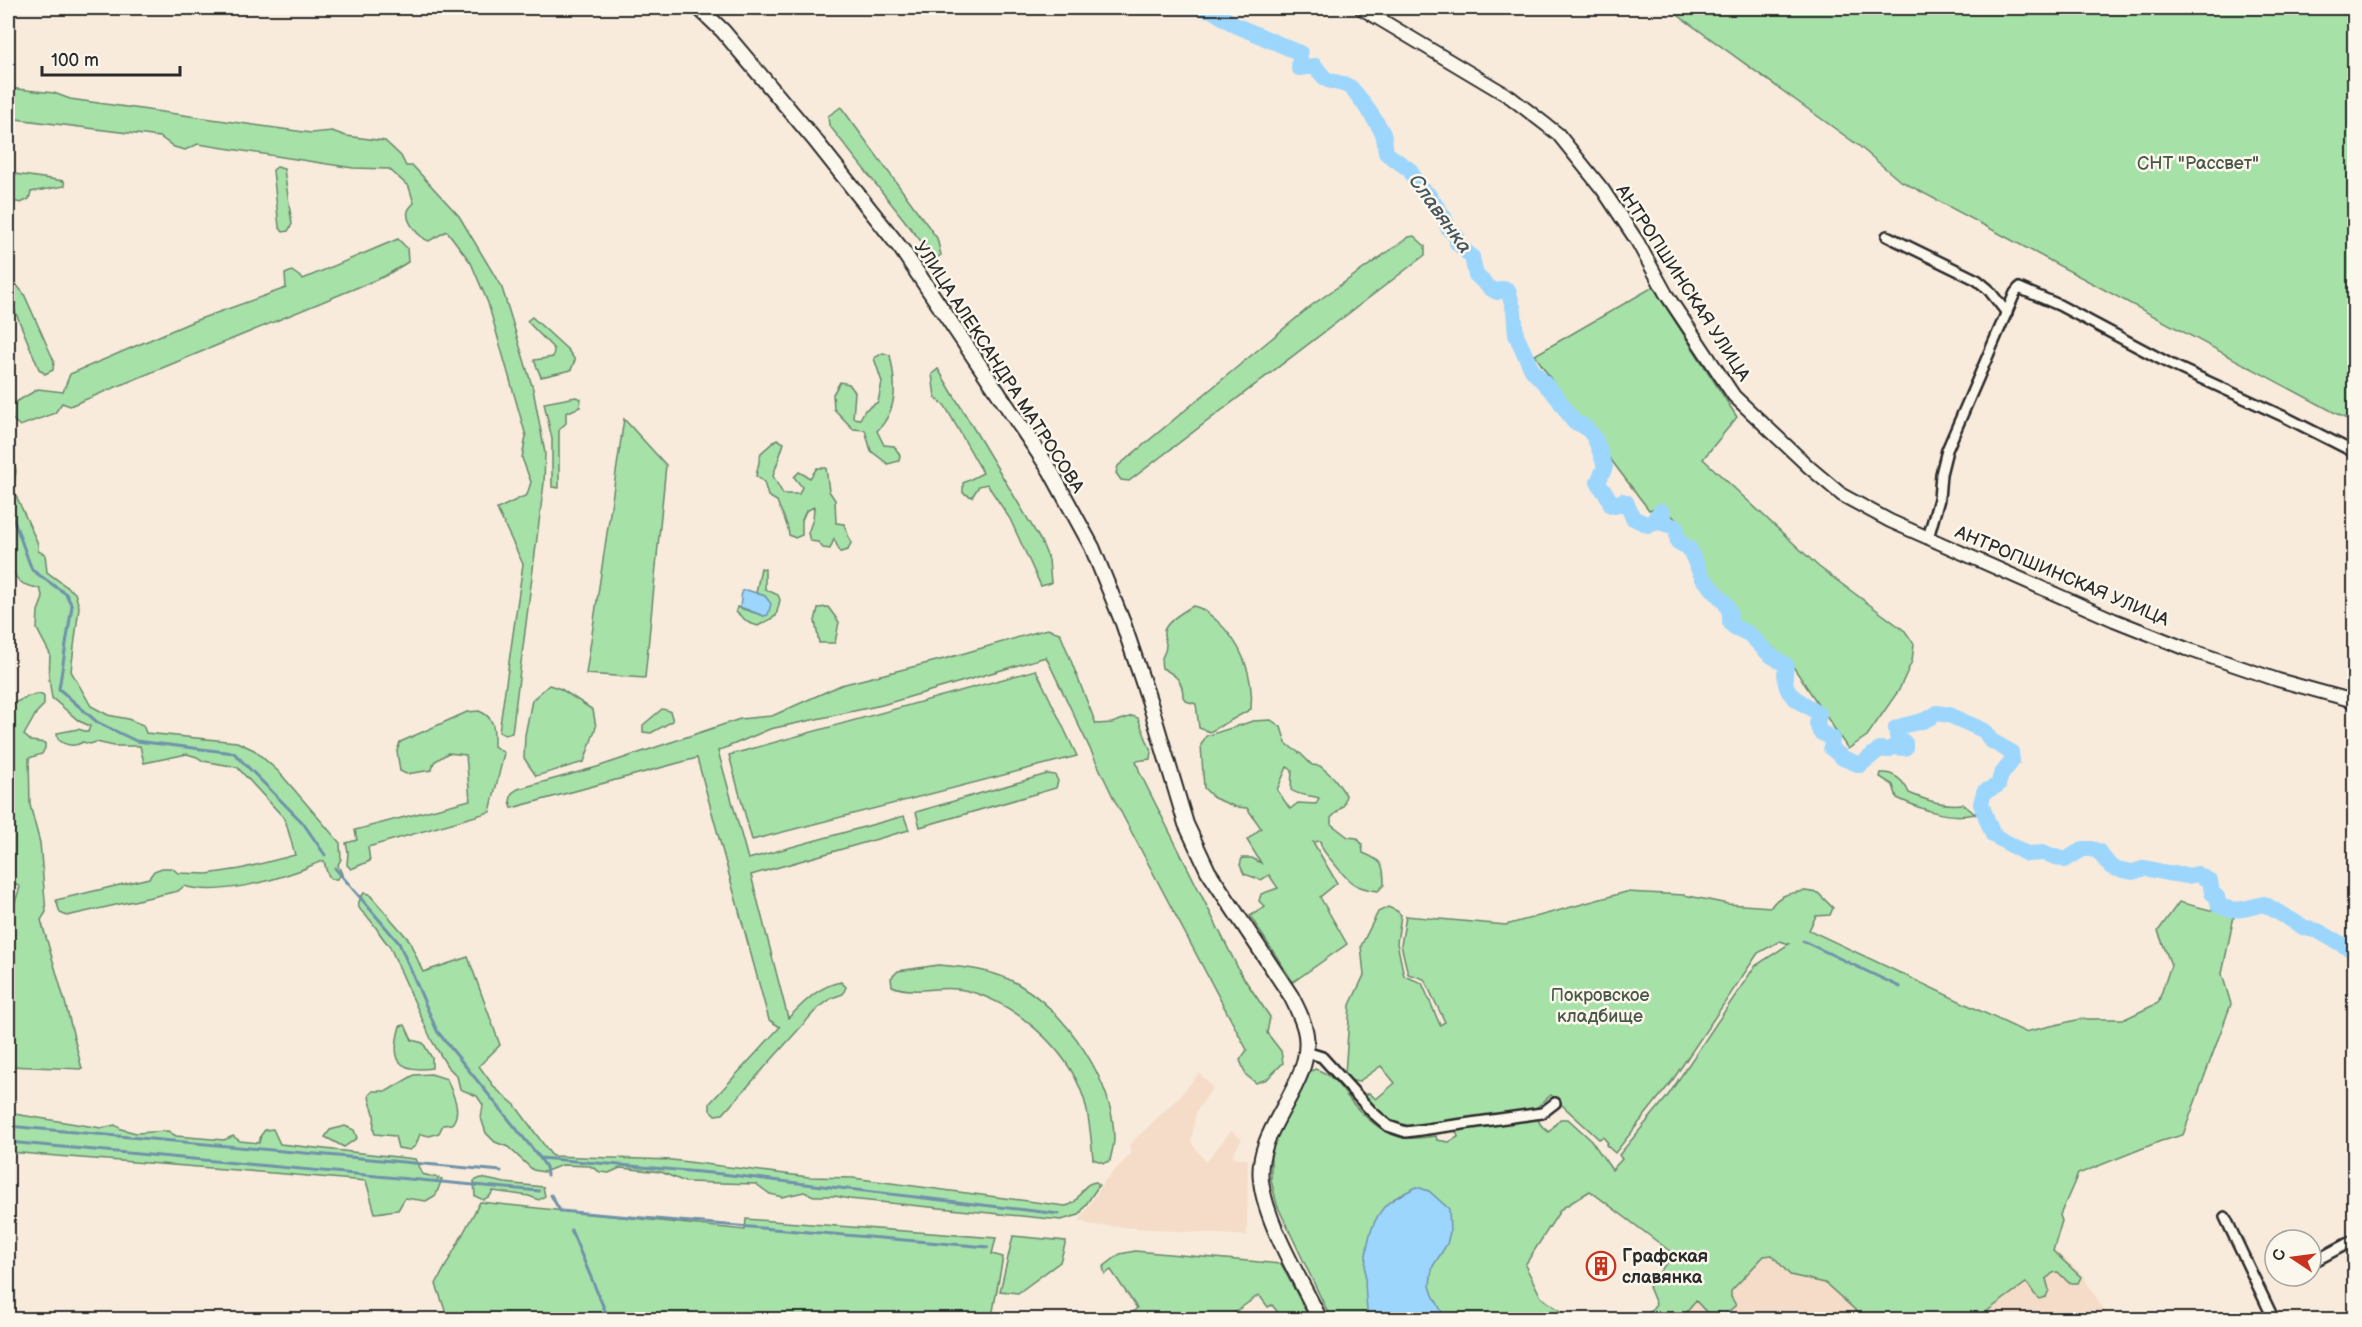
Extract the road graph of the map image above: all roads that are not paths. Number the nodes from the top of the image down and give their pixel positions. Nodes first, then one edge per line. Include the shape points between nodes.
1 (699, 8) edge
2 (1361, 8) edge
3 (1887, 236) dead end
4 (2007, 313) junction
5 (2355, 452) edge
6 (1928, 537) junction
7 (2355, 701) edge
8 (1306, 1052) junction
9 (1555, 1103) dead end
10 (2225, 1217) dead end
11 (2355, 1240) edge
12 (2323, 1257) edge
13 (1320, 1320) edge
14 (2274, 1320) edge

1 - 8 main road, УЛИЦА АЛЕКСАНДРА МАТРОСОВА via 723,31 902,250 1050,470 1092,547 1123,623 1186,824 1208,871 1291,996 1306,1035
2 - 6 street, АНТРОПШИНСКАЯ УЛИЦА via 1510,97 1558,134 1603,190 1734,396 1842,495
3 - 4 street via 1977,280
4 - 5 street via 2019,288
4 - 6 street via 1947,450
6 - 7 street, АНТРОПШИНСКАЯ УЛИЦА via 2187,649
8 - 9 street via 1322,1057 1388,1126 1406,1132 1542,1113
8 - 13 main road via 1300,1073 1264,1146 1260,1180 1271,1218
10 - 14 street
11 - 12 street

